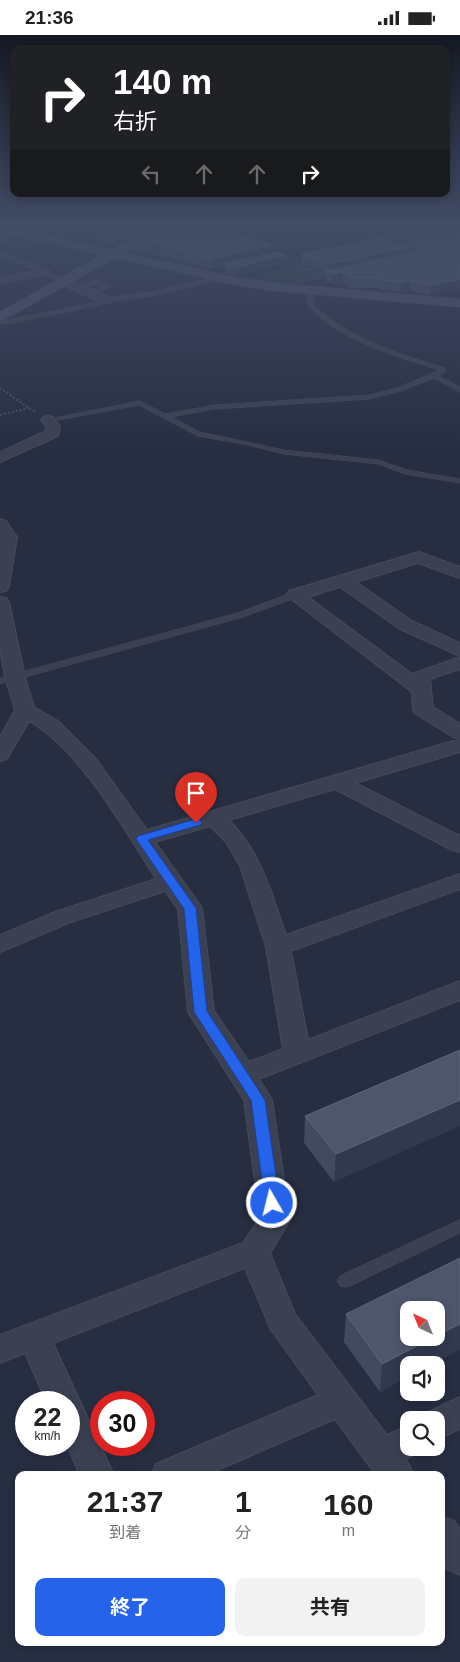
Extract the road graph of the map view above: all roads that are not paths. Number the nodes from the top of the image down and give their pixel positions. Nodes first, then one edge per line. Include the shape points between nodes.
1 (28, 301) edge
2 (104, 301) edge
3 (311, 301) edge
4 (436, 301) edge
5 (460, 303) edge
6 (0, 317) edge
7 (0, 321) edge
8 (434, 376) junction
9 (460, 390) edge
10 (164, 416) junction
11 (48, 421) joint
12 (0, 458) edge
13 (460, 481) edge
14 (0, 524) edge
15 (460, 573) edge
16 (343, 581) junction
17 (0, 587) edge
18 (295, 595) junction
19 (0, 602) edge
20 (460, 650) edge
21 (460, 663) edge
22 (8, 679) edge
23 (421, 690) junction
24 (25, 710) junction
25 (460, 733) edge
26 (460, 745) edge
27 (0, 755) edge
28 (336, 781) junction
29 (214, 817) junction
30 (142, 839) junction
31 (460, 845) edge
32 (460, 881) edge
33 (170, 883) junction
34 (0, 944) edge
35 (278, 947) junction
36 (460, 990) edge
37 (297, 1055) junction
38 (243, 1075) junction
39 (460, 1226) edge
40 (254, 1252) junction
41 (345, 1281) dead end
42 (33, 1335) junction
43 (0, 1349) edge
44 (59, 1391) edge
45 (341, 1401) junction
46 (460, 1412) edge
47 (445, 1420) edge
48 (80, 1437) edge
49 (396, 1457) edge
50 (95, 1471) edge
51 (177, 1471) edge
52 (445, 1538) edge
53 (460, 1557) edge

1 - 6 main road
2 - 7 lane
3 - 8 lane via 311,306 325,319 374,346 443,369
4 - 5 main road
8 - 9 lane
8 - 10 lane via 399,390 369,397 215,407
10 - 11 lane via 140,403
10 - 13 lane via 206,436 284,452 379,462 404,472
11 - 12 street via 53,426 53,433
14 - 17 street via 9,537
15 - 16 street via 419,557
16 - 18 street
16 - 20 street via 406,625
18 - 22 lane via 240,615
18 - 23 street
19 - 22 street
21 - 23 street via 420,676
22 - 24 street
23 - 25 street via 423,710
24 - 27 street
24 - 30 street via 51,725 89,763
26 - 28 street
28 - 29 street
28 - 31 street
29 - 30 street
29 - 35 street via 235,839 251,866
30 - 33 street
32 - 35 street
33 - 34 street via 63,917
33 - 38 street via 190,908 201,1012
35 - 37 street
36 - 37 street
37 - 38 street
38 - 40 street via 258,1100 275,1220
39 - 41 lane
40 - 42 street
40 - 45 street via 282,1321
42 - 43 street
42 - 44 street
45 - 49 street
45 - 51 street
46 - 47 street
48 - 50 street
52 - 53 street

